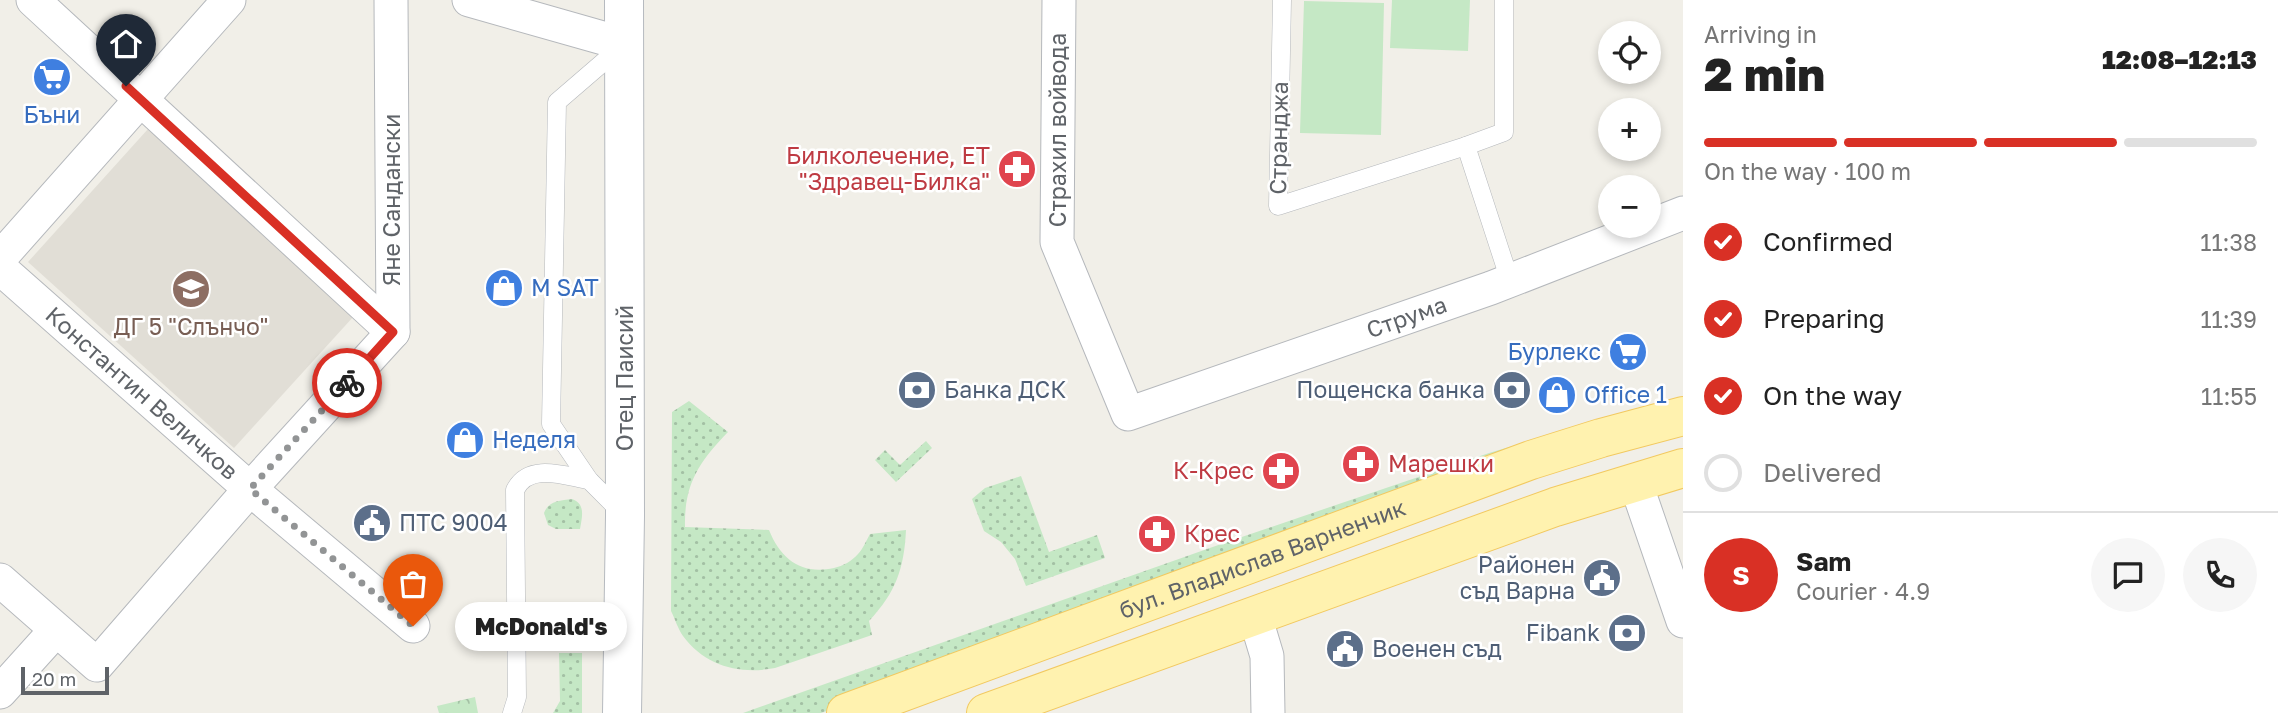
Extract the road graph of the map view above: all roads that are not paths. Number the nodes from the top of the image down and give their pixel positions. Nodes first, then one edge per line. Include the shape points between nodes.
1 (33, 0) edge
2 (229, 0) edge
3 (391, 0) edge
4 (469, 0) edge
5 (625, 0) edge
6 (1059, 0) edge
7 (1282, 0) edge
8 (1504, 0) edge
9 (624, 44) junction
10 (141, 100) junction
11 (1466, 146) junction
12 (1683, 213) edge
13 (0, 258) edge
14 (0, 268) edge
15 (1510, 281) junction
16 (393, 332) junction
17 (1128, 414) joint
18 (1683, 416) edge
19 (1683, 468) edge
20 (589, 480) junction
21 (1635, 481) junction
22 (250, 489) junction
23 (625, 516) junction
24 (0, 580) edge
25 (1255, 616) junction
26 (1683, 621) edge
27 (413, 626) dead end
28 (56, 631) junction
29 (0, 692) edge
30 (512, 713) edge
31 (622, 713) edge
32 (846, 713) edge
33 (986, 713) edge
34 (1268, 713) edge

1 - 10 street
2 - 10 street
3 - 16 street, Яне Сандански
4 - 9 street
5 - 9 street, Отец Паисий
6 - 17 street, Страхил войвода via 1058,242
7 - 11 lane, Странджа via 1278,206
8 - 11 lane, Странджа via 1504,132
9 - 20 lane via 557,102 551,424
9 - 23 street, Отец Паисий
10 - 13 street
10 - 16 street
11 - 15 lane
12 - 15 street, Струма
14 - 22 street, Константин Величков
15 - 17 street, Струма
16 - 22 street
18 - 32 main road, бул. Владислав Варненчик via 1531,460
19 - 21 main road, бул. Владислав Варненчик
20 - 23 lane
20 - 30 lane via 537,473 524,478 516,490 517,697
21 - 25 main road, бул. Владислав Варненчик
21 - 26 street
22 - 27 street, Константин Величков
22 - 28 street via 97,666
23 - 31 street, Отец Паисий
24 - 28 street
25 - 33 main road, бул. Владислав Варненчик
25 - 34 street via 1267,656
28 - 29 street

